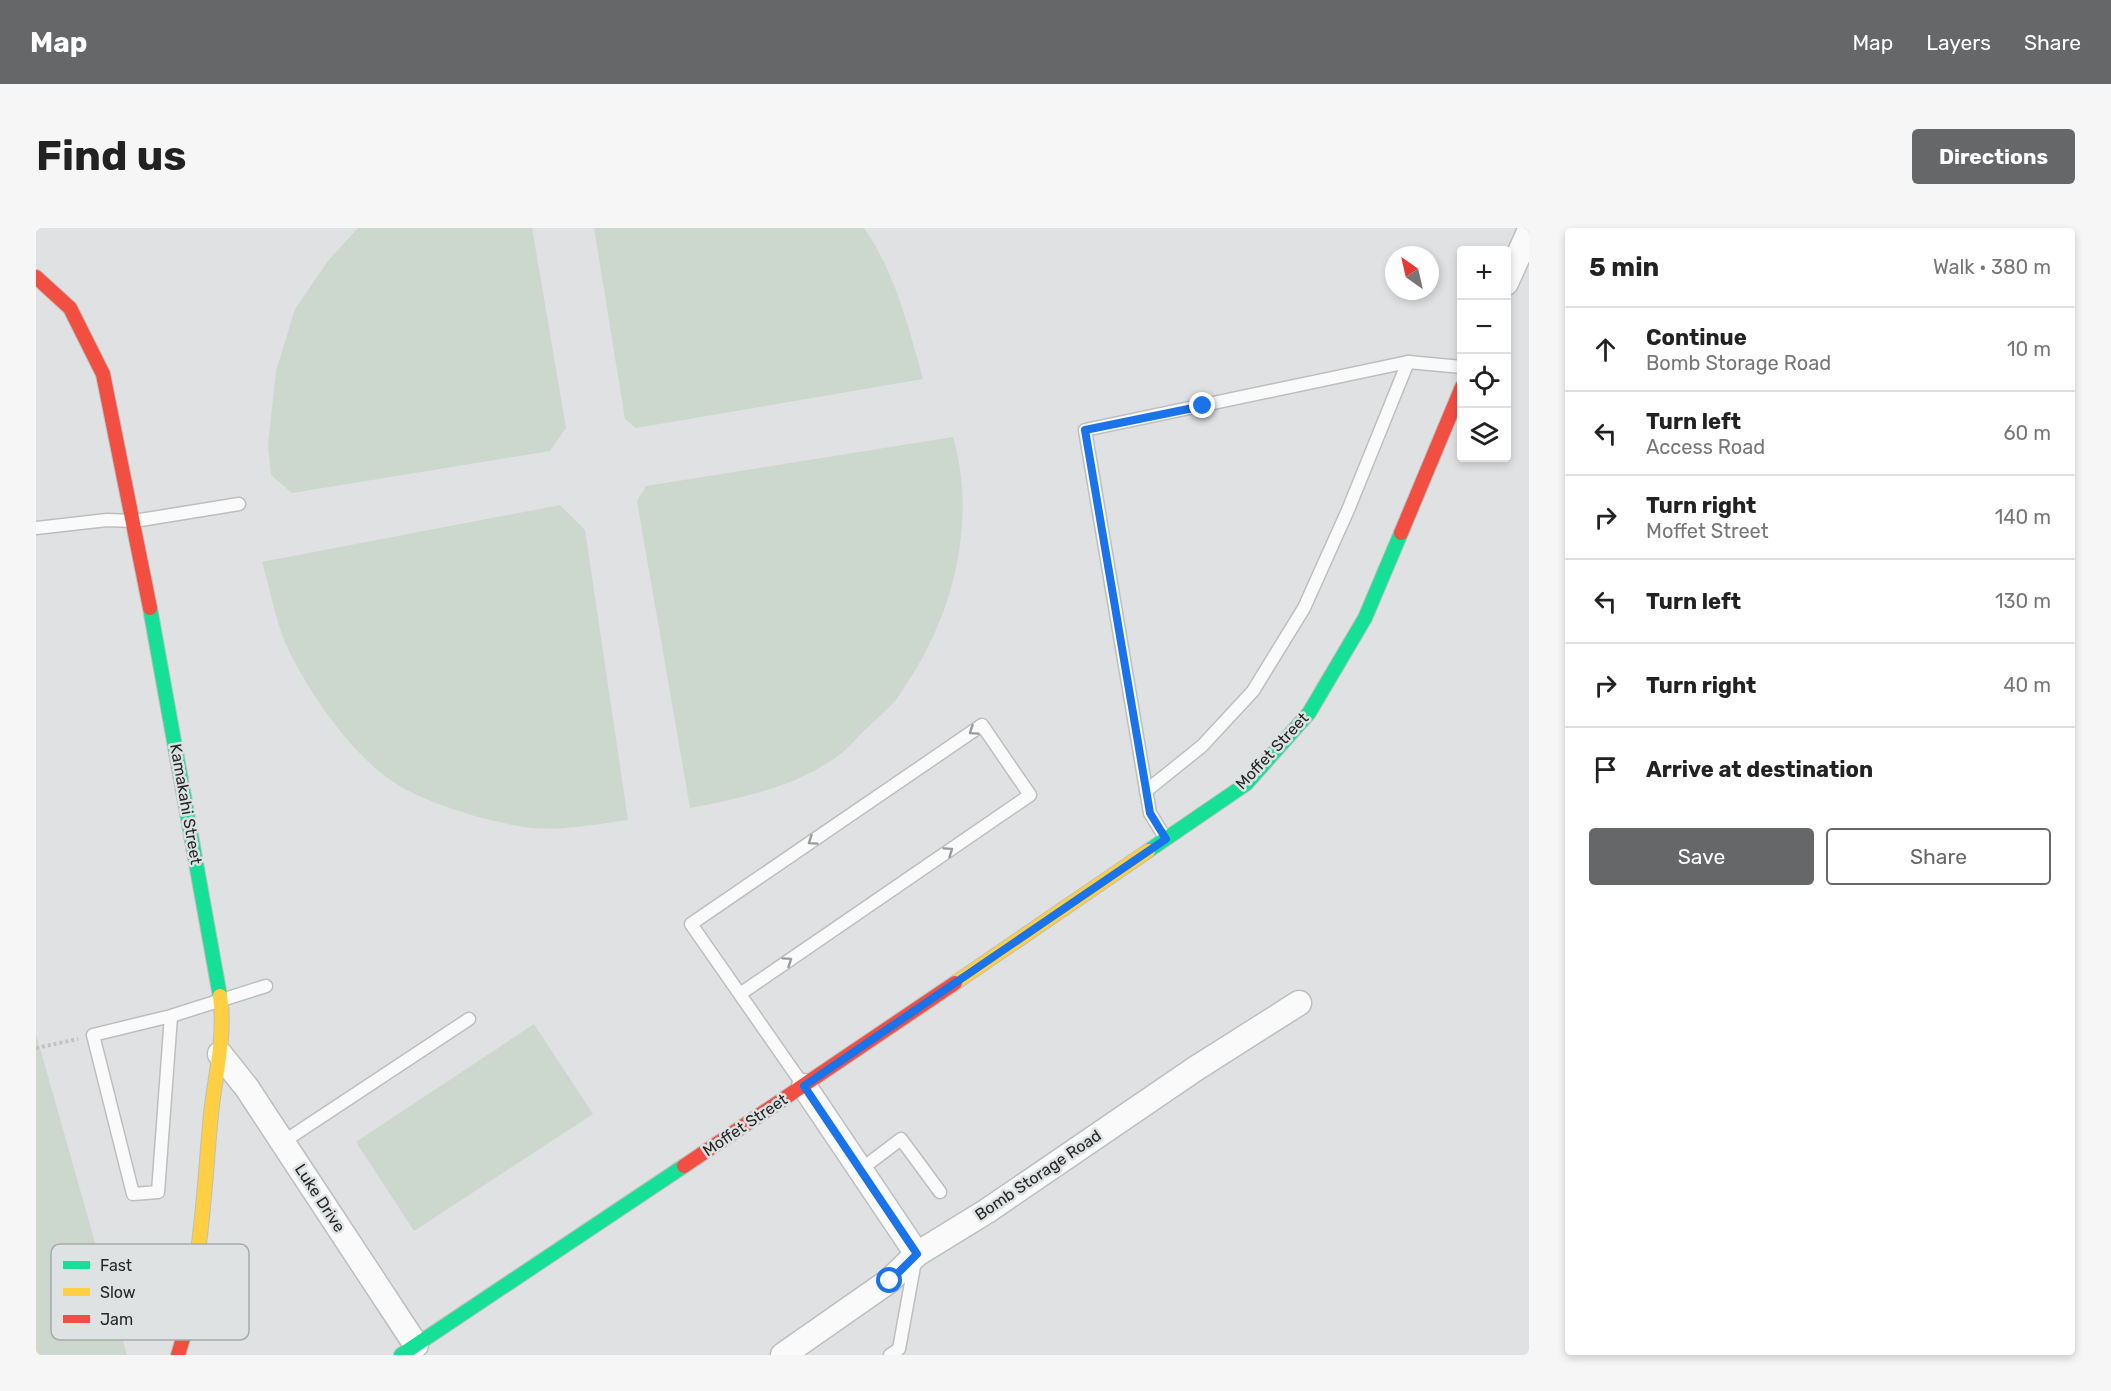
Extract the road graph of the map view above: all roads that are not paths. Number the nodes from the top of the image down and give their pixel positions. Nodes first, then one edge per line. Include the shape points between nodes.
1 (1529, 232) edge
2 (1511, 272) edge
3 (36, 277) edge
4 (1408, 362) junction
5 (1457, 367) edge
6 (1457, 397) edge
7 (239, 504) dead end
8 (134, 521) junction
9 (36, 528) edge
10 (1146, 791) junction
11 (1166, 839) junction
12 (266, 986) dead end
13 (740, 994) junction
14 (221, 1000) junction
15 (1299, 1003) dead end
16 (171, 1016) junction
17 (469, 1019) dead end
18 (220, 1054) junction
19 (804, 1086) junction
20 (283, 1142) junction
21 (860, 1170) junction
22 (940, 1192) dead end
23 (200, 1244) edge
24 (917, 1254) junction
25 (182, 1340) edge
26 (409, 1350) edge
27 (178, 1355) edge
28 (783, 1355) edge
29 (890, 1355) edge

1 - 2 street
3 - 8 street, Kamakahi Street via 70,308 103,374
4 - 5 lane
4 - 10 lane via 1304,608 1253,691 1202,746
4 - 10 lane via 1085,430
6 - 11 street, Moffet Street via 1365,618 1309,713 1246,784
7 - 8 lane
8 - 9 lane
8 - 14 street, Kamakahi Street
10 - 11 lane via 1150,813
11 - 19 street, Moffet Street
12 - 14 lane
13 -> 13 lane via 1030,795 982,725 692,924
13 - 19 lane
14 - 16 lane
14 - 18 street, Kamakahi Street
15 - 24 street, Bomb Storage Road
16 - 16 lane via 93,1035 133,1194 158,1192
17 - 20 lane
18 - 20 street, Luke Drive
18 - 23 street, Kamakahi Street
19 - 21 street
19 - 26 street, Moffet Street
20 - 26 street, Luke Drive
21 - 22 lane via 902,1139
21 - 24 street
24 - 28 street, Bomb Storage Road via 890,1281
24 - 29 lane via 899,1349
25 - 27 street, Kamakahi Street

